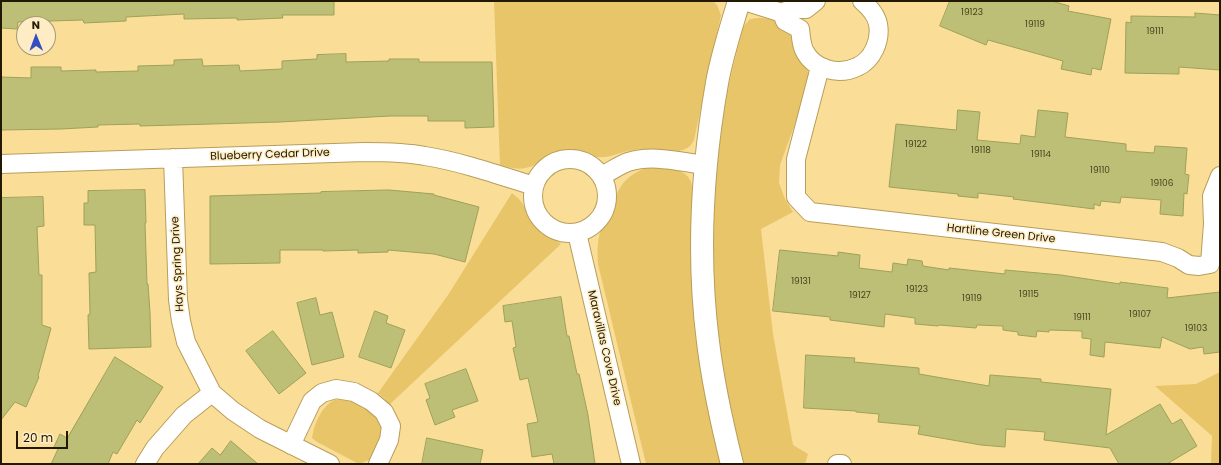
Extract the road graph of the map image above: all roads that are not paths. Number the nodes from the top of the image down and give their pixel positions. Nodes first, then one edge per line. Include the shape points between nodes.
1 (739, 1) edge
2 (744, 1) edge
3 (816, 1) edge
4 (863, 1) edge
5 (782, 13) junction
6 (820, 67) junction
7 (173, 158) junction
8 (1, 164) edge
9 (705, 165) junction
10 (601, 176) junction
11 (1220, 176) edge
12 (534, 186) junction
13 (577, 232) junction
14 (212, 393) junction
15 (291, 445) junction
16 (145, 464) edge
17 (330, 464) edge
18 (378, 464) edge
19 (631, 464) edge
20 (732, 464) edge
21 (837, 464) edge
22 (842, 464) edge

1 - 9 street via 718,82
2 - 5 street
3 - 5 street via 806,9 790,9
4 - 6 street via 878,22 879,36 869,59 858,67 846,71
5 - 6 street via 785,21 800,29 805,51
6 - 11 street, Hartline Green Drive via 796,159 796,197 810,212 1162,252 1189,265 1199,266 1210,264 1212,196
7 - 8 street, Blueberry Cedar Drive
7 - 12 street, Blueberry Cedar Drive via 397,153 451,162
7 - 14 street, Hays Spring Drive via 181,321 186,342
9 - 10 street via 654,158 643,159 627,162
9 - 20 street via 702,278 717,399
10 - 12 street via 594,168 581,161 566,159 551,164 540,174
10 - 13 street via 607,196 604,211 595,224
12 - 13 street via 533,204 540,218 551,228 566,233
13 - 19 street, Maravillas Cove Drive
14 - 15 street, Hays Spring Drive via 260,430
14 - 16 street via 184,415 155,448
15 - 17 street, Hays Spring Drive
15 - 18 street via 312,401 322,393 336,389 354,392 384,412 391,426 389,440
21 - 22 street

